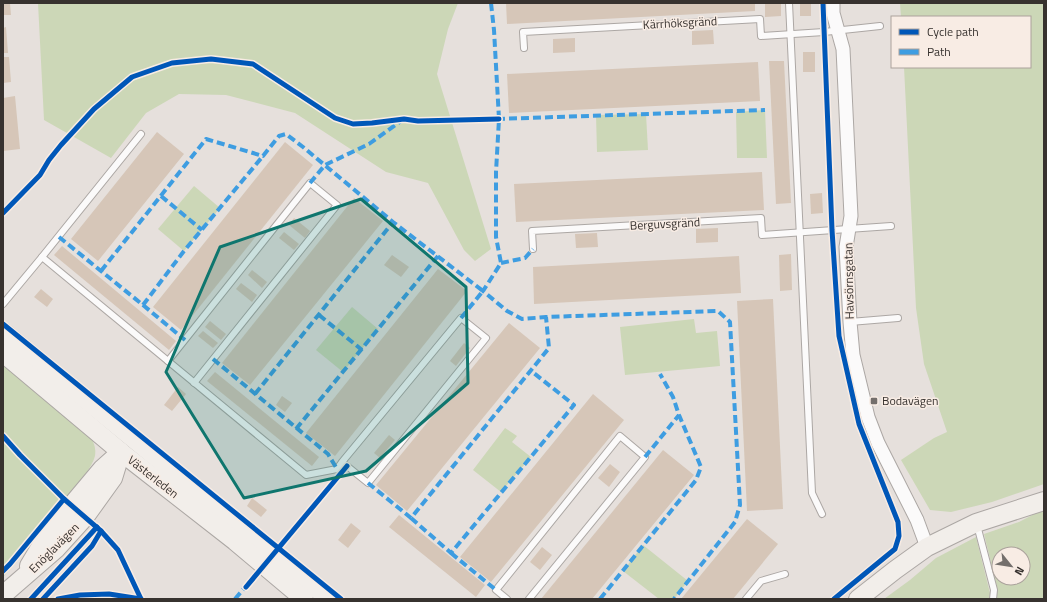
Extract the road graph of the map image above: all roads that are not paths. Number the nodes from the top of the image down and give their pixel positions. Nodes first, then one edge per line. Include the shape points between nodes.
1 (789, 3) edge
2 (832, 3) edge
3 (880, 26) dead end
4 (838, 30) junction
5 (790, 34) junction
6 (524, 48) dead end
7 (141, 134) dead end
8 (891, 226) dead end
9 (849, 229) junction
10 (799, 232) junction
11 (533, 249) dead end
12 (42, 257) junction
13 (3, 304) edge
14 (898, 318) dead end
15 (850, 322) junction
16 (3, 332) edge
17 (3, 353) edge
18 (168, 361) junction
19 (194, 383) junction
20 (132, 438) junction
21 (121, 452) junction
22 (342, 462) junction
23 (1044, 501) edge
24 (822, 514) dead end
25 (976, 523) junction
26 (927, 546) junction
27 (784, 574) dead end
28 (3, 595) edge
29 (304, 599) edge
30 (329, 599) edge
31 (507, 599) edge
32 (528, 599) edge
33 (746, 599) edge
34 (858, 599) edge
35 (993, 599) edge

1 - 5 lane
2 - 4 street, Havsörnsgatan
3 - 4 lane, Kärrhöksgränd
4 - 5 lane, Kärrhöksgränd
4 - 9 street, Havsörnsgatan via 843,49 851,216
5 - 6 lane, Kärrhöksgränd via 761,36 760,19 752,19 523,32
5 - 10 lane
7 - 12 lane
8 - 9 lane, Berguvsgränd
9 - 10 lane, Berguvsgränd
9 - 15 street, Havsörnsgatan via 846,247
10 - 11 lane, Berguvsgränd via 762,234 762,218 532,231
10 - 24 lane via 812,493
12 - 13 lane
12 - 18 lane
14 - 15 lane
15 - 26 street, Havsörnsgatan via 853,355 868,417
16 - 20 street, Västerleden
17 - 21 street, Västerleden
18 - 19 lane
18 - 19 lane via 310,183 316,187 336,205
19 - 22 lane via 306,475 337,469
20 - 21 street, Enöglavägen
20 - 30 street, Västerleden
21 - 28 street, Enöglavägen via 102,469 44,540 21,580
21 - 29 street, Västerleden
22 - 22 lane via 368,483 486,338 461,318
23 - 25 street
25 - 26 street
25 - 35 lane via 994,590
26 - 34 street
27 - 33 lane via 761,581
31 - 32 lane via 496,590 620,436 645,457

